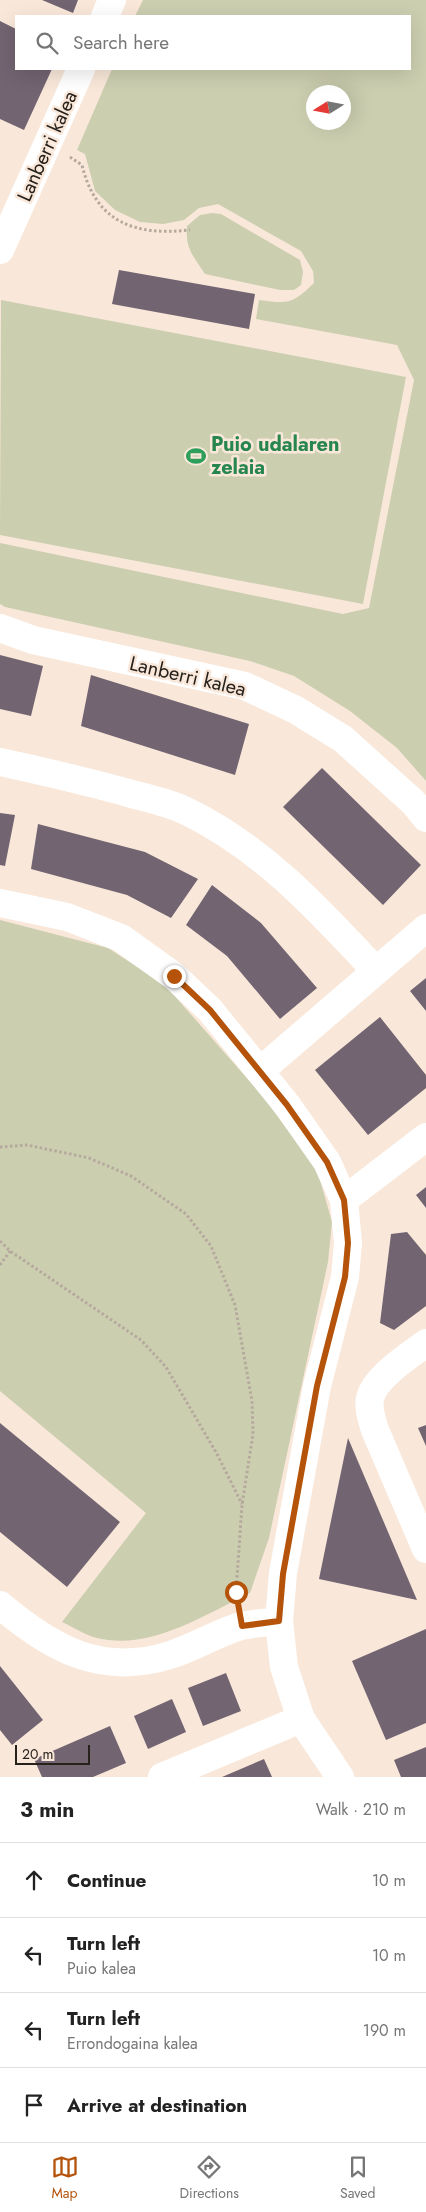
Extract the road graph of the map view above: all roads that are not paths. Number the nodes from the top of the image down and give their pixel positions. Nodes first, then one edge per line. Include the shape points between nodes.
1 (112, 0) edge
2 (105, 15) edge
3 (81, 70) edge
4 (0, 250) edge
5 (0, 628) edge
6 (0, 762) edge
7 (426, 818) edge
8 (0, 903) edge
9 (426, 928) edge
10 (376, 971) junction
11 (260, 1071) junction
12 (426, 1137) edge
13 (344, 1200) junction
14 (426, 1343) edge
15 (426, 1549) edge
16 (0, 1605) edge
17 (279, 1621) junction
18 (301, 1719) junction
19 (162, 1777) edge
20 (340, 1777) edge

1 - 2 street
3 - 4 street, Lanberri kalea
5 - 7 street, Lanberri kalea via 33,640 245,686 296,710 343,739 413,802
6 - 10 street via 146,798 185,811 221,830 257,854 302,893
8 - 11 street via 67,917 121,938 174,976 210,1010
9 - 10 street
10 - 11 street
11 - 13 street via 327,1162
12 - 13 street
13 - 17 street via 348,1243 345,1277 317,1386 283,1574
14 - 15 street via 377,1383 370,1398 375,1430
16 - 17 street via 38,1634 70,1652 104,1662 140,1662 170,1655 242,1626
17 - 18 street via 284,1667
18 - 19 street
18 - 20 street

